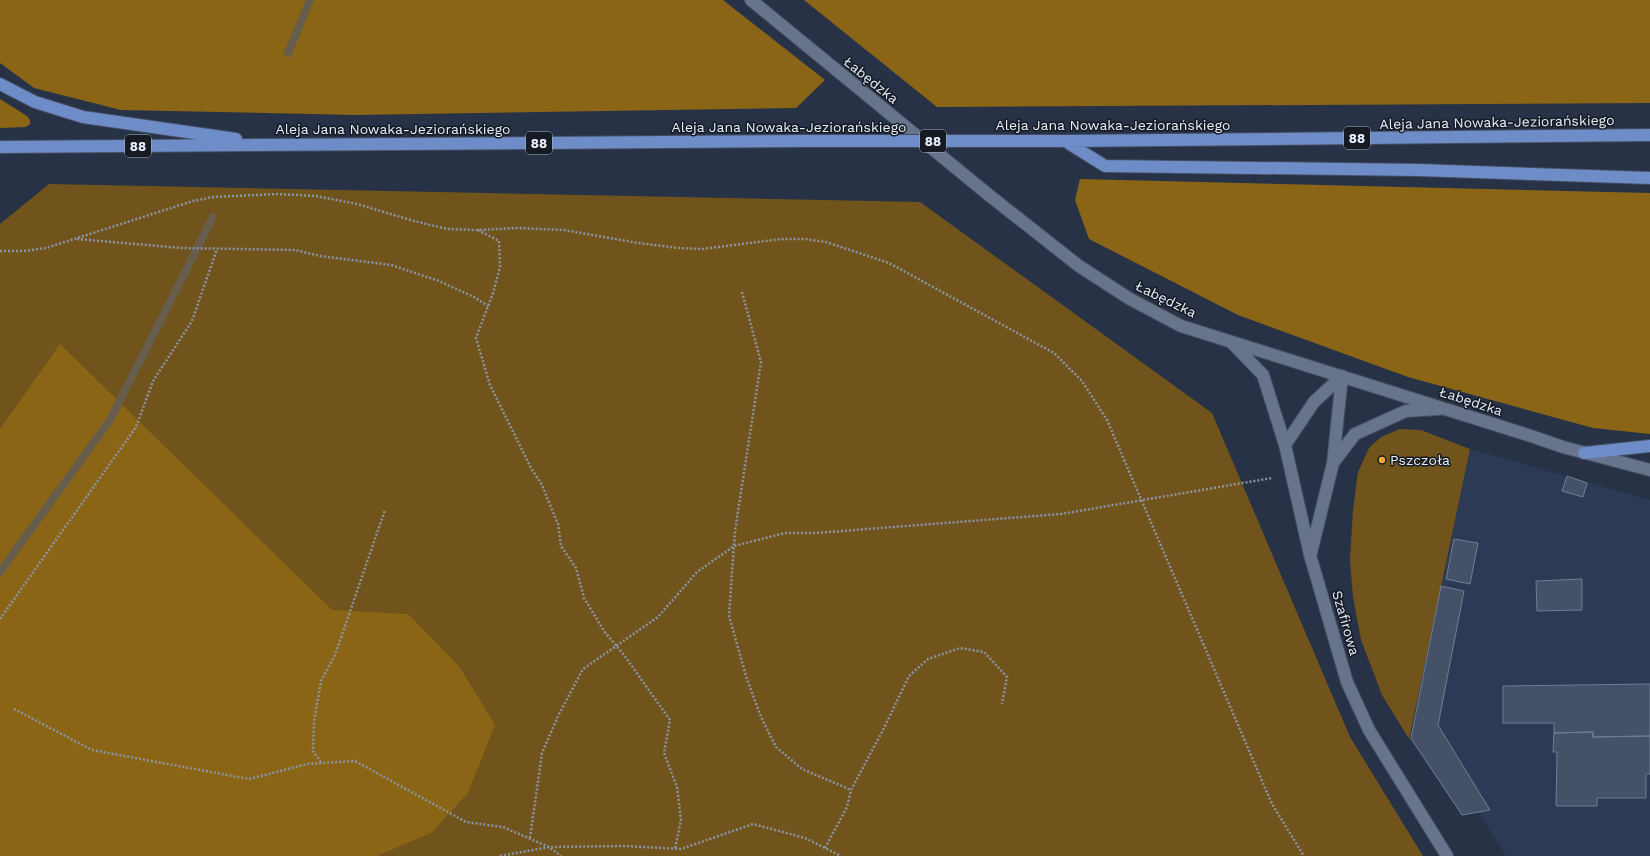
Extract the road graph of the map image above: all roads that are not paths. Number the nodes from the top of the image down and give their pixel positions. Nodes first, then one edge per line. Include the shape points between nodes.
1 (751, 0) edge
2 (0, 84) edge
3 (1650, 135) edge
4 (1065, 141) junction
5 (277, 144) junction
6 (0, 147) edge
7 (1650, 178) edge
8 (1232, 342) junction
9 (1342, 376) junction
10 (1446, 409) junction
11 (1285, 445) junction
12 (1650, 446) edge
13 (1584, 453) junction
14 (1333, 463) junction
15 (1650, 470) edge
16 (1310, 555) junction
17 (1447, 856) edge

1 - 8 street, Łabędzka via 1079,266 1130,299 1181,326
2 - 5 main road via 35,102 83,117
3 - 4 main road, Aleja Jana Nowaka-Jeziorańskiego / 88
4 - 5 main road, Aleja Jana Nowaka-Jeziorańskiego / 88, bridge
4 - 7 main road via 1105,166 1418,170
5 - 6 main road, Aleja Jana Nowaka-Jeziorańskiego / 88
8 - 9 street, Łabędzka
8 - 11 street, Szafirowa via 1263,375
9 - 10 street, Łabędzka
9 - 11 street via 1314,402
9 - 14 street
10 - 13 street, Łabędzka
10 - 14 street via 1406,411 1356,434
11 - 16 street, Szafirowa
12 - 13 main road
13 - 15 street, Łabędzka
14 - 16 street
16 - 17 street, Szafirowa via 1347,682 1369,730

